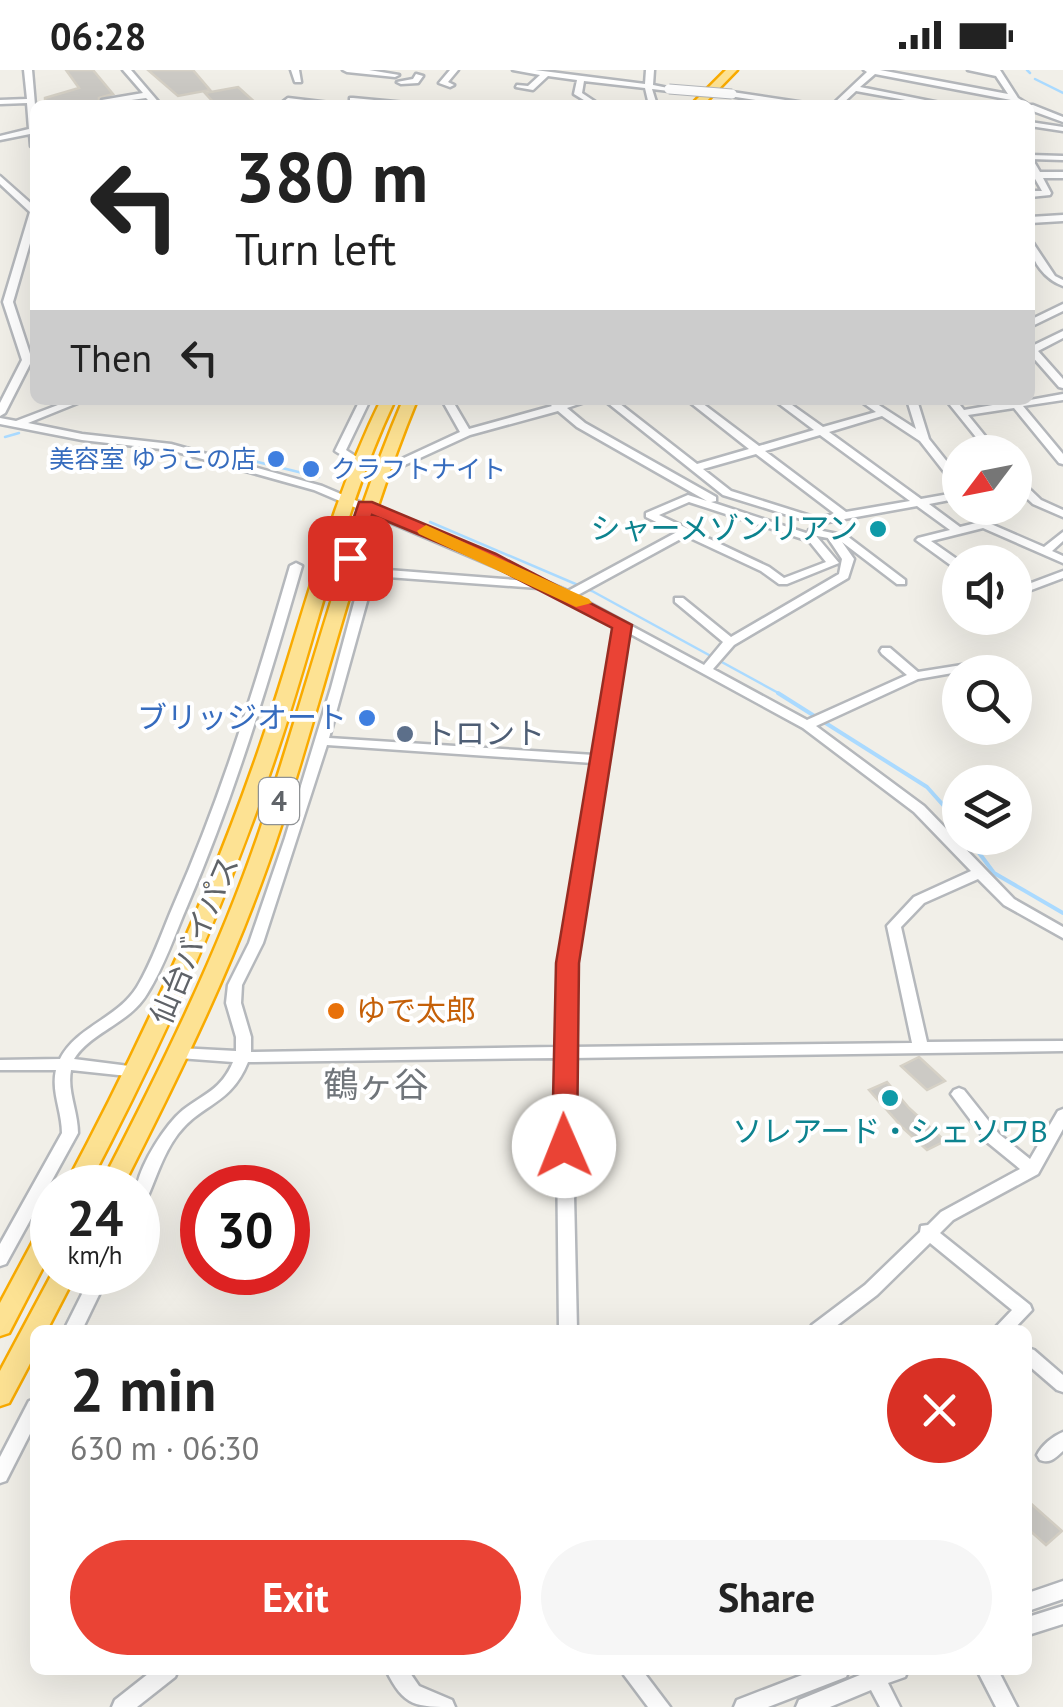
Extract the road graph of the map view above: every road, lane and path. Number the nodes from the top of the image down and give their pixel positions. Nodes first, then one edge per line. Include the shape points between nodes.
1 (28, 70) edge
2 (128, 70) edge
3 (348, 70) edge
4 (454, 70) edge
5 (517, 70) edge
6 (650, 70) edge
7 (717, 70) edge
8 (732, 70) edge
9 (871, 70) edge
10 (972, 70) edge
11 (999, 73) edge
12 (546, 74) junction
13 (397, 75) edge
14 (419, 76) dead end
15 (581, 79) junction
16 (450, 85) dead end
17 (648, 87) junction
18 (520, 88) dead end
19 (853, 88) junction
20 (148, 95) junction
21 (118, 100) edge
22 (152, 100) edge
23 (401, 100) edge
24 (589, 100) edge
25 (652, 100) edge
26 (688, 100) edge
27 (702, 100) edge
28 (761, 100) edge
29 (841, 100) edge
30 (919, 100) edge
31 (1008, 100) edge
32 (1012, 100) edge
33 (30, 101) joint
34 (0, 102) edge
35 (1035, 109) edge
36 (1063, 120) edge
37 (1035, 125) edge
38 (1063, 128) edge
39 (30, 132) edge
40 (1035, 135) edge
41 (0, 138) edge
42 (1063, 138) edge
43 (1063, 158) edge
44 (1035, 160) edge
45 (1035, 171) edge
46 (1037, 175) junction
47 (1063, 176) edge
48 (0, 179) edge
49 (1035, 194) edge
50 (30, 206) edge
51 (1063, 218) edge
52 (1035, 220) edge
53 (30, 228) edge
54 (1035, 252) edge
55 (1063, 283) edge
56 (1063, 307) edge
57 (1035, 321) edge
58 (1063, 334) edge
59 (1048, 341) junction
60 (1035, 348) edge
61 (1063, 348) edge
62 (30, 352) edge
63 (1035, 353) edge
64 (30, 356) edge
65 (1063, 385) edge
66 (1063, 398) edge
67 (1035, 401) edge
68 (67, 405) edge
69 (364, 405) edge
70 (387, 405) edge
71 (407, 405) edge
72 (450, 405) edge
73 (553, 405) edge
74 (557, 405) edge
75 (615, 405) edge
76 (698, 405) edge
77 (786, 405) edge
78 (872, 405) edge
79 (914, 405) edge
80 (956, 405) edge
81 (1004, 405) edge
82 (1018, 405) edge
83 (962, 412) junction
84 (0, 413) edge
85 (884, 413) junction
86 (0, 421) edge
87 (14, 425) junction
88 (823, 432) junction
89 (466, 433) junction
90 (980, 435) edge
91 (924, 438) junction
92 (757, 450) junction
93 (942, 462) edge
94 (1063, 462) edge
95 (369, 464) junction
96 (695, 468) junction
97 (1032, 497) edge
98 (942, 499) edge
99 (356, 502) junction
100 (920, 503) junction
101 (1063, 514) edge
102 (844, 516) junction
103 (956, 529) junction
104 (686, 532) junction
105 (1063, 535) edge
106 (378, 536) dead end
107 (834, 538) junction
108 (1048, 549) junction
109 (942, 554) edge
110 (1063, 560) edge
111 (296, 566) dead end
112 (370, 572) junction
113 (1063, 574) edge
114 (783, 582) junction
115 (901, 582) dead end
116 (550, 586) junction
117 (1032, 586) edge
118 (578, 590) junction
119 (679, 600) dead end
120 (806, 600) junction
121 (622, 625) junction
122 (730, 642) junction
123 (886, 651) dead end
124 (712, 662) junction
125 (942, 671) edge
126 (915, 676) junction
127 (315, 688) junction
128 (339, 690) junction
129 (815, 721) junction
130 (324, 740) junction
131 (598, 759) junction
132 (979, 873) junction
133 (1063, 933) edge
134 (1063, 1046) edge
135 (920, 1048) junction
136 (563, 1052) junction
137 (179, 1053) junction
138 (242, 1057) junction
139 (0, 1064) edge
140 (67, 1064) junction
141 (138, 1072) junction
142 (959, 1094) dead end
143 (1063, 1115) edge
144 (87, 1165) edge
145 (122, 1165) edge
146 (156, 1165) edge
147 (1032, 1170) junction
148 (928, 1231) junction
149 (0, 1259) edge
150 (30, 1269) edge
151 (53, 1295) edge
152 (90, 1295) edge
153 (38, 1325) edge
154 (76, 1325) edge
155 (568, 1325) edge
156 (825, 1325) edge
157 (1008, 1325) edge
158 (0, 1326) edge
159 (30, 1339) edge
160 (1032, 1358) edge
161 (1063, 1384) edge
162 (0, 1395) edge
163 (30, 1416) edge
164 (1063, 1440) edge
165 (1046, 1455) dead end
166 (0, 1475) edge
167 (1063, 1590) edge
168 (1032, 1601) edge
169 (1063, 1614) edge
170 (1032, 1625) edge
171 (162, 1675) edge
172 (399, 1675) edge
173 (634, 1675) dead end
174 (810, 1675) edge
175 (884, 1675) edge
176 (990, 1675) edge
177 (875, 1678) junction
178 (122, 1707) edge
179 (445, 1707) edge
180 (660, 1707) edge
181 (744, 1707) edge
182 (806, 1707) edge
183 (890, 1707) edge
184 (1007, 1707) edge

1 - 33 street
2 - 20 street
3 - 13 street
4 - 16 street via 442,83
5 - 12 street
6 - 17 street
7 - 26 highway
8 - 27 highway
9 - 19 street
9 - 31 street
10 - 11 street
11 - 32 street
12 - 15 street
12 - 18 street via 538,84
13 - 14 street via 416,81
13 - 23 street
15 - 17 street
15 - 24 street via 578,94
17 - 25 street
17 - 28 street, bridge
19 - 29 street
19 - 30 street
20 - 21 street
20 - 22 street
33 - 34 street
35 - 36 street
37 - 38 street
39 - 41 street
40 - 42 street
43 - 44 street
45 - 46 street
46 - 47 street
46 - 49 street via 1047,193
48 - 50 street
51 - 52 street
53 - 62 street via 8,302
54 - 55 street
56 - 57 street
58 - 59 street
59 - 60 street
59 - 61 street
63 - 65 street
64 - 84 street
66 - 67 street
68 - 87 street
69 - 95 street via 340,452
70 - 95 highway, 仙台バイパス / 4
71 - 95 highway, 仙台バイパス / 4
72 - 89 street
73 - 89 street
74 - 107 street via 704,496
75 - 96 street
76 - 92 street
77 - 88 street
78 - 85 street
79 - 91 street
80 - 83 street
81 - 83 street
82 - 94 street
83 - 90 street
85 - 88 street
85 - 91 street
86 - 87 street
87 - 99 street via 172,447
88 - 92 street
88 - 100 street
89 - 95 street via 392,468
91 - 93 street
92 - 96 street
92 - 102 street
95 - 99 highway, 仙台バイパス / 4
96 - 102 street via 727,493 818,521
97 - 101 street
98 - 100 street
99 - 116 street
99 - 127 highway, 仙台バイパス / 4
99 - 141 highway, 仙台バイパス / 4 via 218,893
100 - 102 street
100 - 103 street
103 - 108 street via 984,524
103 - 109 street via 922,540
104 - 114 street
104 - 114 street via 650,515 688,498 813,540 832,558
104 - 118 street
105 - 108 street
106 - 112 street
107 - 115 street
107 - 120 street via 848,559 844,576
108 - 110 street
111 - 140 street via 248,730 170,931 135,1002 81,1038
112 - 116 street
112 - 128 street
113 - 117 street
114 - 120 street
116 - 118 street
118 - 121 street
119 - 122 street via 688,614
120 - 122 street
121 - 124 street
121 - 131 street
122 - 124 street
123 - 126 street
124 - 129 street
125 - 126 street
126 - 129 street
127 - 128 street
127 - 137 highway, 仙台バイパス / 4 via 252,880
128 - 130 street
129 - 132 street via 919,809
130 - 131 street
130 - 138 street via 256,944 234,988 247,1042
131 - 136 street via 568,963
132 - 133 street via 1009,902
132 - 135 street via 919,900 894,926
134 - 135 street
135 - 136 street
136 - 138 street
136 - 155 street
137 - 138 street
137 - 145 highway, 仙台バイパス / 4
138 - 146 street via 224,1094 173,1130
139 - 140 street
140 - 141 street
140 - 149 street via 62,1080 70,1132
141 - 144 highway, 仙台バイパス / 4
142 - 147 street via 993,1138
143 - 147 street
147 - 148 street
148 - 156 street via 871,1290
148 - 157 street via 1024,1310
150 - 158 highway
151 - 153 highway
152 - 154 street
159 - 162 highway
160 - 161 street
163 - 166 street
164 - 165 street
167 - 168 street
169 - 170 street
171 - 178 street
172 - 179 street via 412,1694
173 - 180 street
174 - 181 street
175 - 177 street
176 - 184 street
177 - 182 street
177 - 183 street

